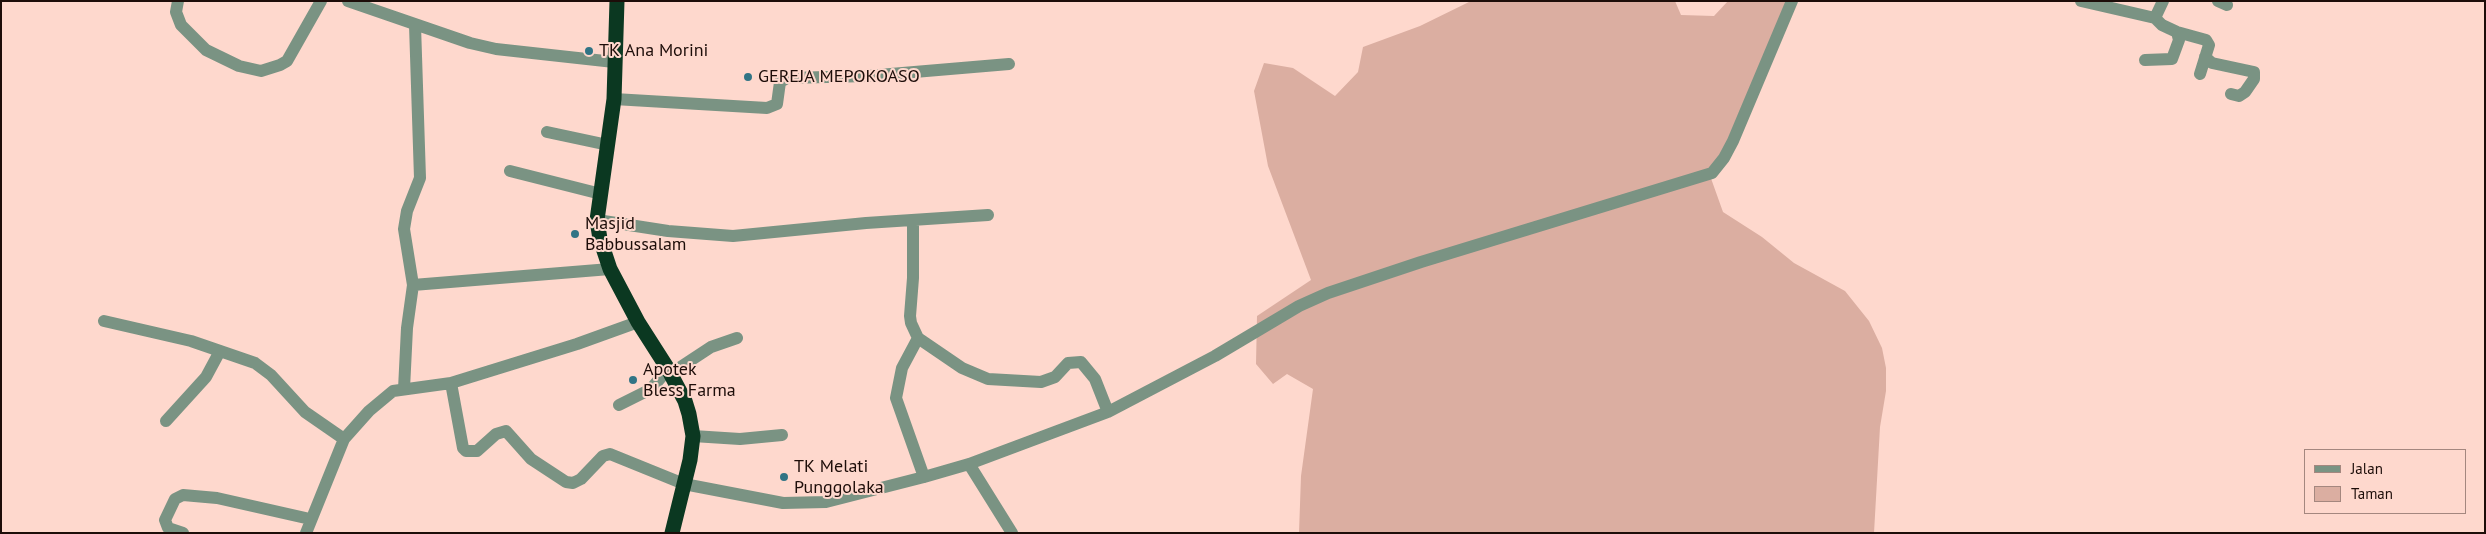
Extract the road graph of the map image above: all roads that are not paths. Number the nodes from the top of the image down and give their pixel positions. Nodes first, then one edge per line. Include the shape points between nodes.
1 (178, 1) edge
2 (320, 1) edge
3 (348, 1) edge
4 (617, 1) edge
5 (1792, 1) edge
6 (2081, 1) edge
7 (2163, 1) edge
8 (2095, 3) edge
9 (2155, 18) junction
10 (415, 25) junction
11 (2177, 32) junction
12 (2205, 57) junction
13 (2145, 60) dead end
14 (614, 62) junction
15 (1009, 64) dead end
16 (2200, 74) dead end
17 (2231, 94) dead end
18 (614, 99) junction
19 (547, 132) dead end
20 (608, 145) junction
21 (510, 171) dead end
22 (601, 194) junction
23 (988, 215) dead end
24 (597, 220) junction
25 (912, 220) junction
26 (610, 269) junction
27 (413, 285) junction
28 (104, 321) dead end
29 (638, 322) junction
30 (736, 338) dead end
31 (918, 338) junction
32 (220, 351) junction
33 (669, 372) junction
34 (451, 383) junction
35 (404, 389) junction
36 (619, 406) dead end
37 (1108, 412) junction
38 (166, 421) dead end
39 (693, 436) junction
40 (782, 436) dead end
41 (344, 439) junction
42 (969, 464) junction
43 (924, 477) junction
44 (684, 484) junction
45 (310, 519) junction
46 (182, 533) edge
47 (306, 533) edge
48 (672, 533) edge
49 (1012, 533) edge

1 - 2 street via 176,12 181,25 206,50 239,66 260,71 287,61
3 - 10 street
4 - 14 highway
5 - 37 street via 1733,141 1712,173 1328,293
6 - 8 street
7 - 9 street
8 - 9 street
9 - 11 street
10 - 14 street via 496,49
10 - 27 street via 420,178 407,211 404,229
11 - 12 street via 2209,42
11 - 13 street via 2179,40 2172,59
12 - 16 street
12 - 17 street via 2212,63 2254,72 2254,79 2245,92 2239,96
14 - 18 highway
15 - 18 street via 867,76 787,78 780,82 777,104 766,108
18 - 20 highway
19 - 20 street
20 - 22 highway
21 - 22 street
22 - 24 highway
23 - 25 street
24 - 25 street via 734,236
24 - 26 highway
25 - 31 street via 914,278 910,316
26 - 27 street
26 - 29 highway
27 - 35 street
28 - 32 street
29 - 33 highway
29 - 34 street
30 - 33 street via 711,347
31 - 37 street via 962,368 988,379 1041,382 1055,377 1068,362 1081,362 1094,379
31 - 43 street via 902,368 896,398
32 - 38 street via 206,377
32 - 41 street via 262,368 305,412
33 - 36 street via 651,389
33 - 39 highway via 685,401
34 - 35 street
34 - 44 street via 466,451 477,451 496,434 506,430 531,459 566,482 581,479 603,456 610,454
35 - 41 street via 393,391 377,404
37 - 42 street
39 - 40 street via 740,440
39 - 44 highway
41 - 45 street
42 - 43 street
42 - 49 street
43 - 44 street via 826,502 799,504
44 - 48 highway
45 - 46 street via 218,498 183,495 175,498 166,520 168,528
45 - 47 street

